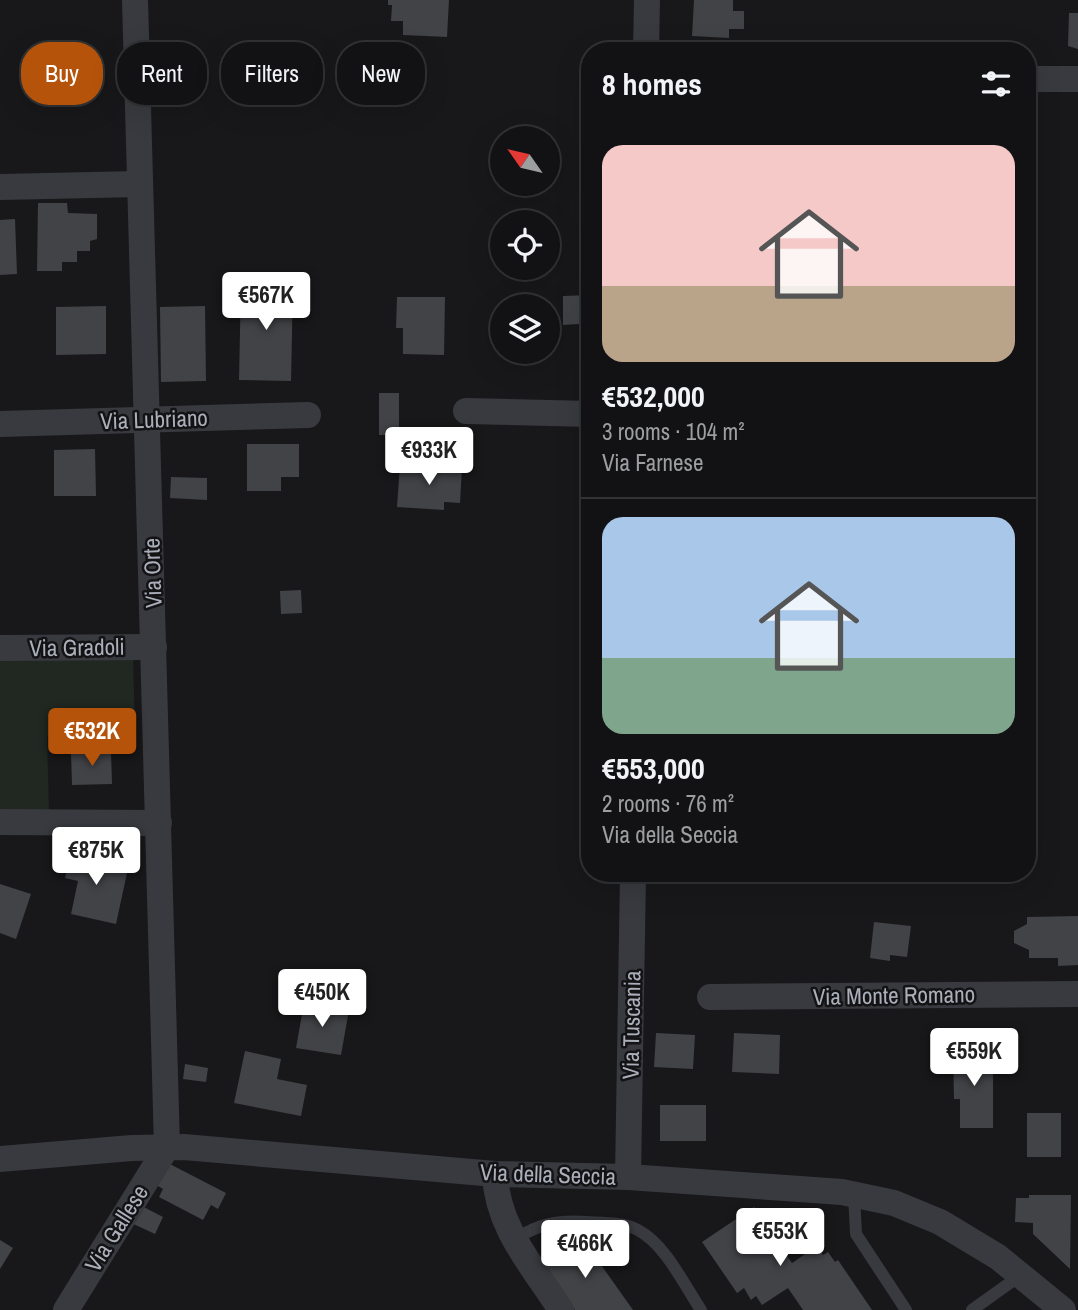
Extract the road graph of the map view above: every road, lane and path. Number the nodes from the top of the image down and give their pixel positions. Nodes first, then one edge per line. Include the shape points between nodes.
1 (135, 0) edge
2 (647, 0) edge
3 (646, 42) edge
4 (1036, 79) edge
5 (1078, 79) edge
6 (140, 184) junction
7 (0, 187) edge
8 (466, 411) dead end
9 (581, 414) edge
10 (308, 415) dead end
11 (147, 419) junction
12 (0, 424) edge
13 (154, 647) junction
14 (0, 648) edge
15 (0, 822) edge
16 (159, 823) junction
17 (633, 882) edge
18 (1078, 994) edge
19 (710, 997) dead end
20 (167, 1147) junction
21 (0, 1159) edge
22 (495, 1174) junction
23 (628, 1177) junction
24 (853, 1194) junction
25 (515, 1239) junction
26 (1021, 1275) junction
27 (66, 1310) edge
28 (561, 1310) edge
29 (701, 1310) edge
30 (906, 1310) edge
31 (972, 1310) edge
32 (1063, 1310) edge

1 - 6 street, Via Orte
2 - 3 street
4 - 5 street
6 - 7 street
6 - 11 street, Via Orte
8 - 9 street
10 - 11 street, Via Lubriano
11 - 12 street, Via Lubriano
11 - 13 street, Via Orte
13 - 14 street, Via Gradoli
13 - 16 street, Via Orte
15 - 16 street
16 - 20 street, Via Orte
17 - 23 street, Via Tuscania
18 - 19 street, Via Monte Romano
20 - 21 street, Via della Seccia
20 - 22 street, Via della Seccia
20 - 27 street, Via Gallese
22 - 23 street, Via della Seccia
22 - 25 street via 499,1210
23 - 24 street, Via della Seccia
24 - 26 street, Via della Seccia via 894,1203 940,1222
24 - 30 lane via 856,1234
25 - 28 street
25 - 29 lane via 555,1221 632,1228 658,1247
26 - 31 lane
26 - 32 street, Via della Seccia

